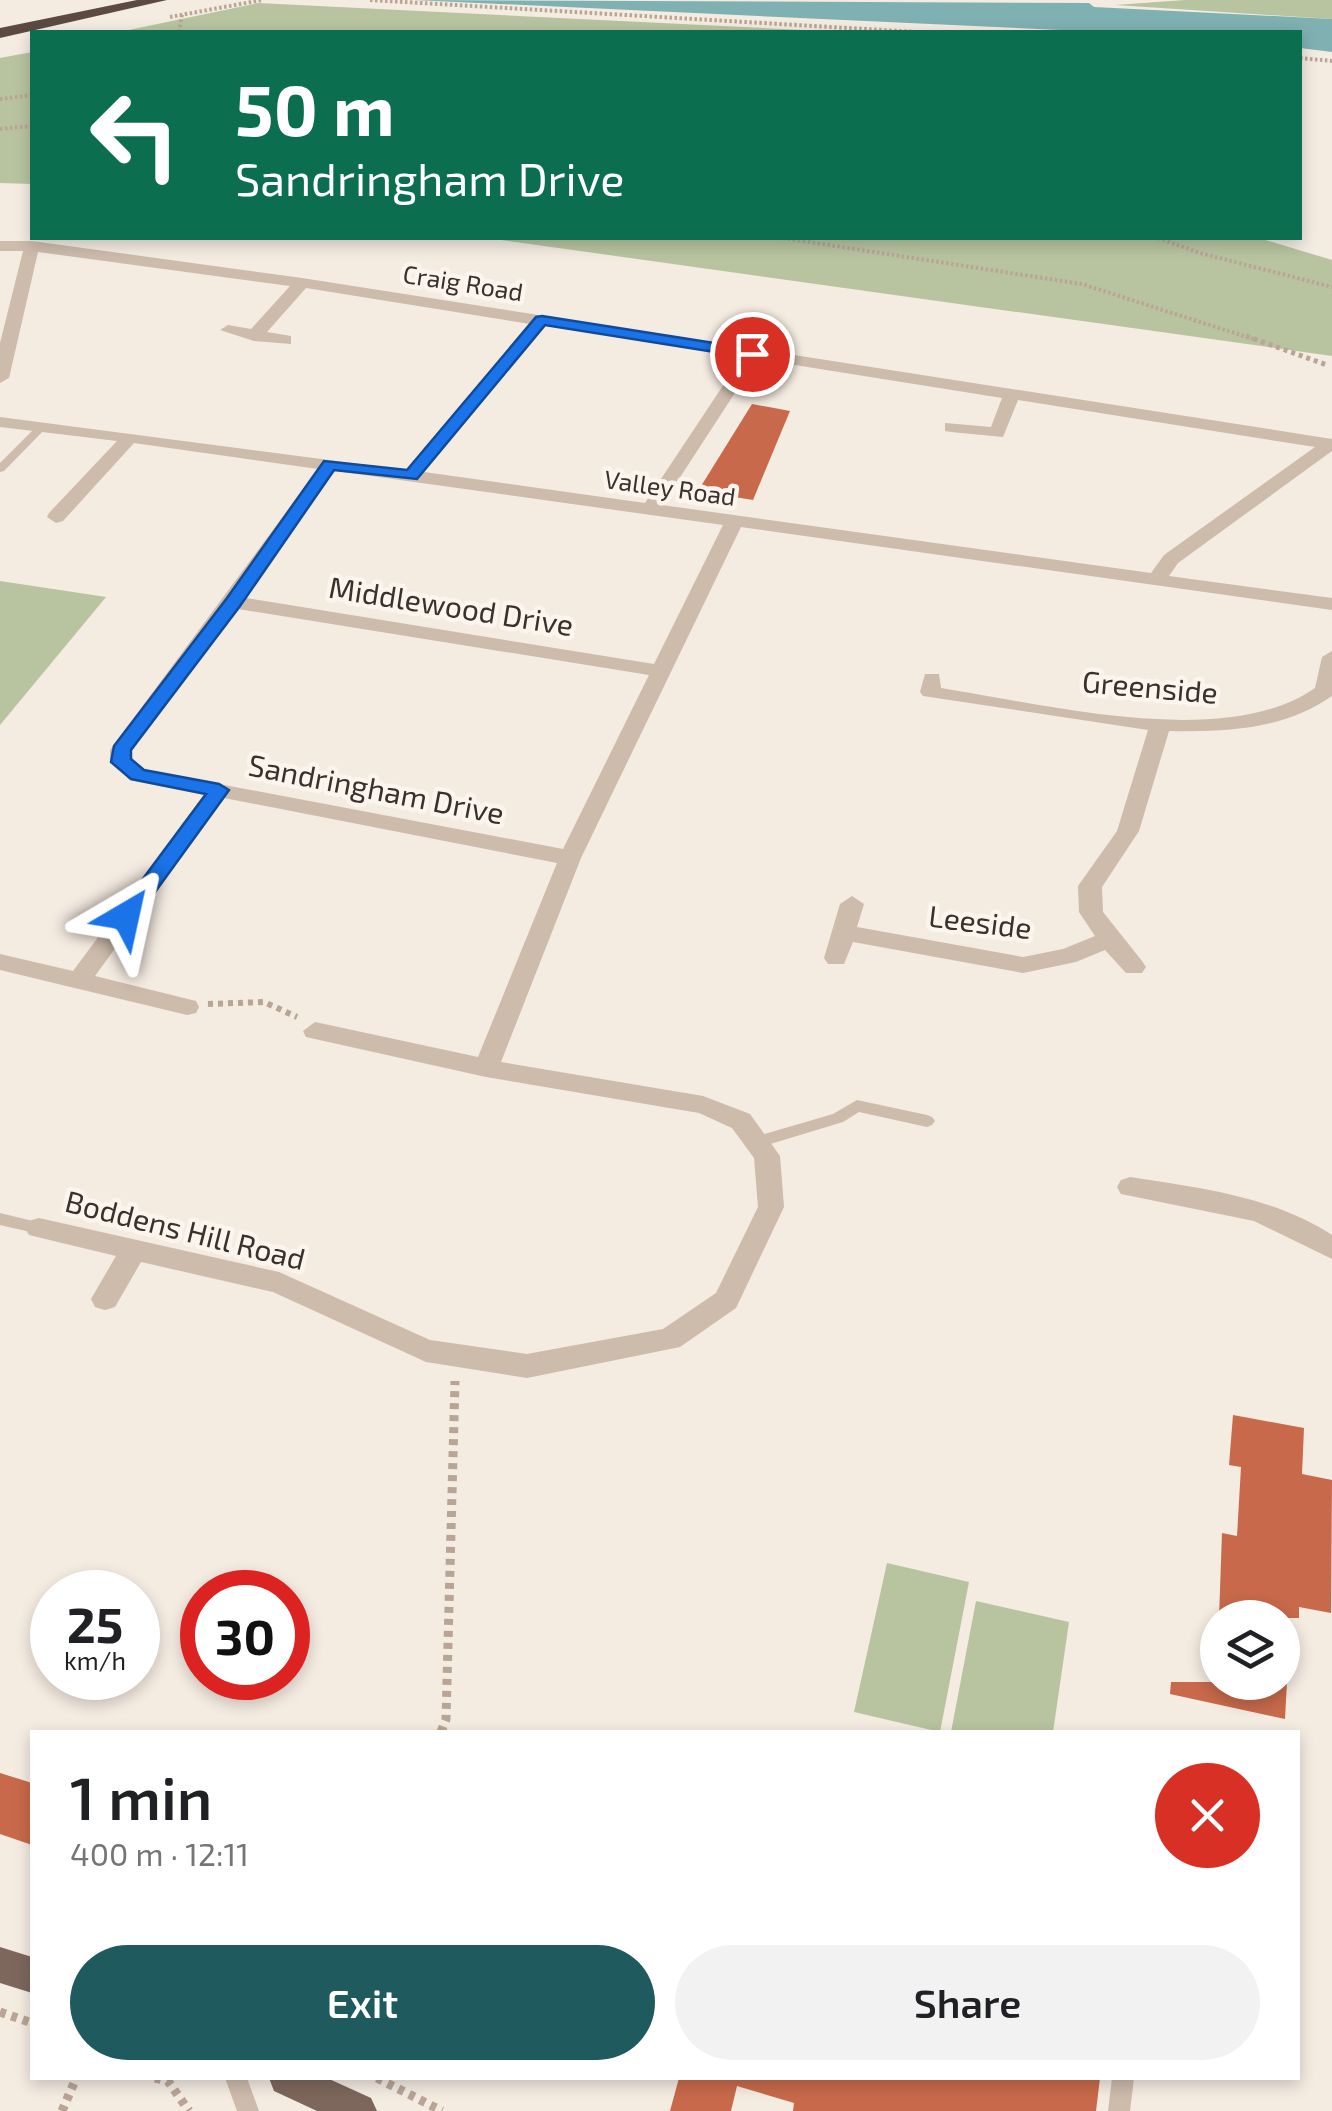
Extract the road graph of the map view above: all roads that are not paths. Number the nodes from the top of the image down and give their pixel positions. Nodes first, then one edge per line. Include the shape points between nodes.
1 (87, 0) edge
2 (159, 0) edge
3 (0, 18) edge
4 (0, 33) edge
5 (0, 246) edge
6 (32, 246) junction
7 (302, 283) junction
8 (542, 320) junction
9 (228, 330) dead end
10 (254, 336) junction
11 (285, 340) dead end
12 (752, 354) junction
13 (0, 378) edge
14 (1012, 394) junction
15 (0, 422) edge
16 (42, 427) junction
17 (951, 427) dead end
18 (130, 437) junction
19 (1331, 444) edge
20 (330, 465) junction
21 (0, 470) edge
22 (411, 476) junction
23 (650, 510) junction
24 (56, 517) dead end
25 (734, 522) junction
26 (1156, 580) junction
27 (233, 602) junction
28 (1332, 604) edge
29 (1332, 658) edge
30 (660, 670) junction
31 (931, 685) dead end
32 (1328, 692) edge
33 (1160, 724) junction
34 (219, 790) junction
35 (570, 858) junction
36 (852, 904) dead end
37 (844, 932) junction
38 (1108, 939) junction
39 (836, 958) dead end
40 (0, 962) edge
41 (1134, 967) dead end
42 (80, 979) junction
43 (187, 1008) road end
44 (316, 1031) road end
45 (486, 1068) junction
46 (926, 1122) dead end
47 (756, 1142) junction
48 (1130, 1187) dead end
49 (0, 1219) edge
50 (39, 1228) joint
51 (134, 1249) junction
52 (1332, 1249) edge
53 (106, 1300) dead end
54 (0, 1966) edge
55 (30, 1974) edge
56 (237, 2080) edge
57 (291, 2080) edge
58 (1123, 2080) edge
59 (248, 2111) edge
60 (358, 2111) edge
61 (1119, 2111) edge

1 - 3 highway
2 - 4 highway
5 - 6 street, Craig Road
6 - 7 street, Craig Road
6 - 13 street
7 - 8 street, Craig Road
7 - 10 street
8 - 12 street, Craig Road
8 - 22 street
9 - 10 street
10 - 11 street
12 - 14 street, Craig Road
12 - 23 street
14 - 17 street via 997,433
14 - 19 street, Craig Road
15 - 16 street, Valley Road
16 - 18 street, Valley Road
16 - 21 lane
18 - 20 street, Valley Road
18 - 24 street
19 - 26 street via 1171,559
20 - 22 street, Valley Road
20 - 27 street, Sandringham Drive
22 - 23 street, Valley Road
23 - 25 street, Valley Road
25 - 26 street, Valley Road
25 - 30 street
26 - 28 street, Valley Road
27 - 30 street, Middlewood Drive
27 - 34 street, Sandringham Drive via 121,750 121,762 138,775
29 - 32 street, Greenside
30 - 35 street
31 - 33 street, Greenside
32 - 33 street, Greenside via 1294,711 1228,726
33 - 38 street via 1138,815 1112,863 1090,886 1091,912
34 - 35 street, Sandringham Drive
34 - 42 street
35 - 45 street
36 - 37 street
37 - 38 street, Leeside via 1023,965
37 - 39 street
38 - 41 street
40 - 42 street
42 - 43 street
44 - 45 street
45 - 47 street via 703,1105 741,1121
46 - 47 lane via 857,1106
47 - 51 street, Boddens Hill Road via 767,1156 771,1207 726,1300 670,1339 527,1366 426,1351 279,1283
48 - 52 street via 1252,1206 1302,1227
49 - 50 lane
50 - 51 street, Boddens Hill Road
51 - 53 street
54 - 55 main road
56 - 59 lane
57 - 60 main road
58 - 61 lane

